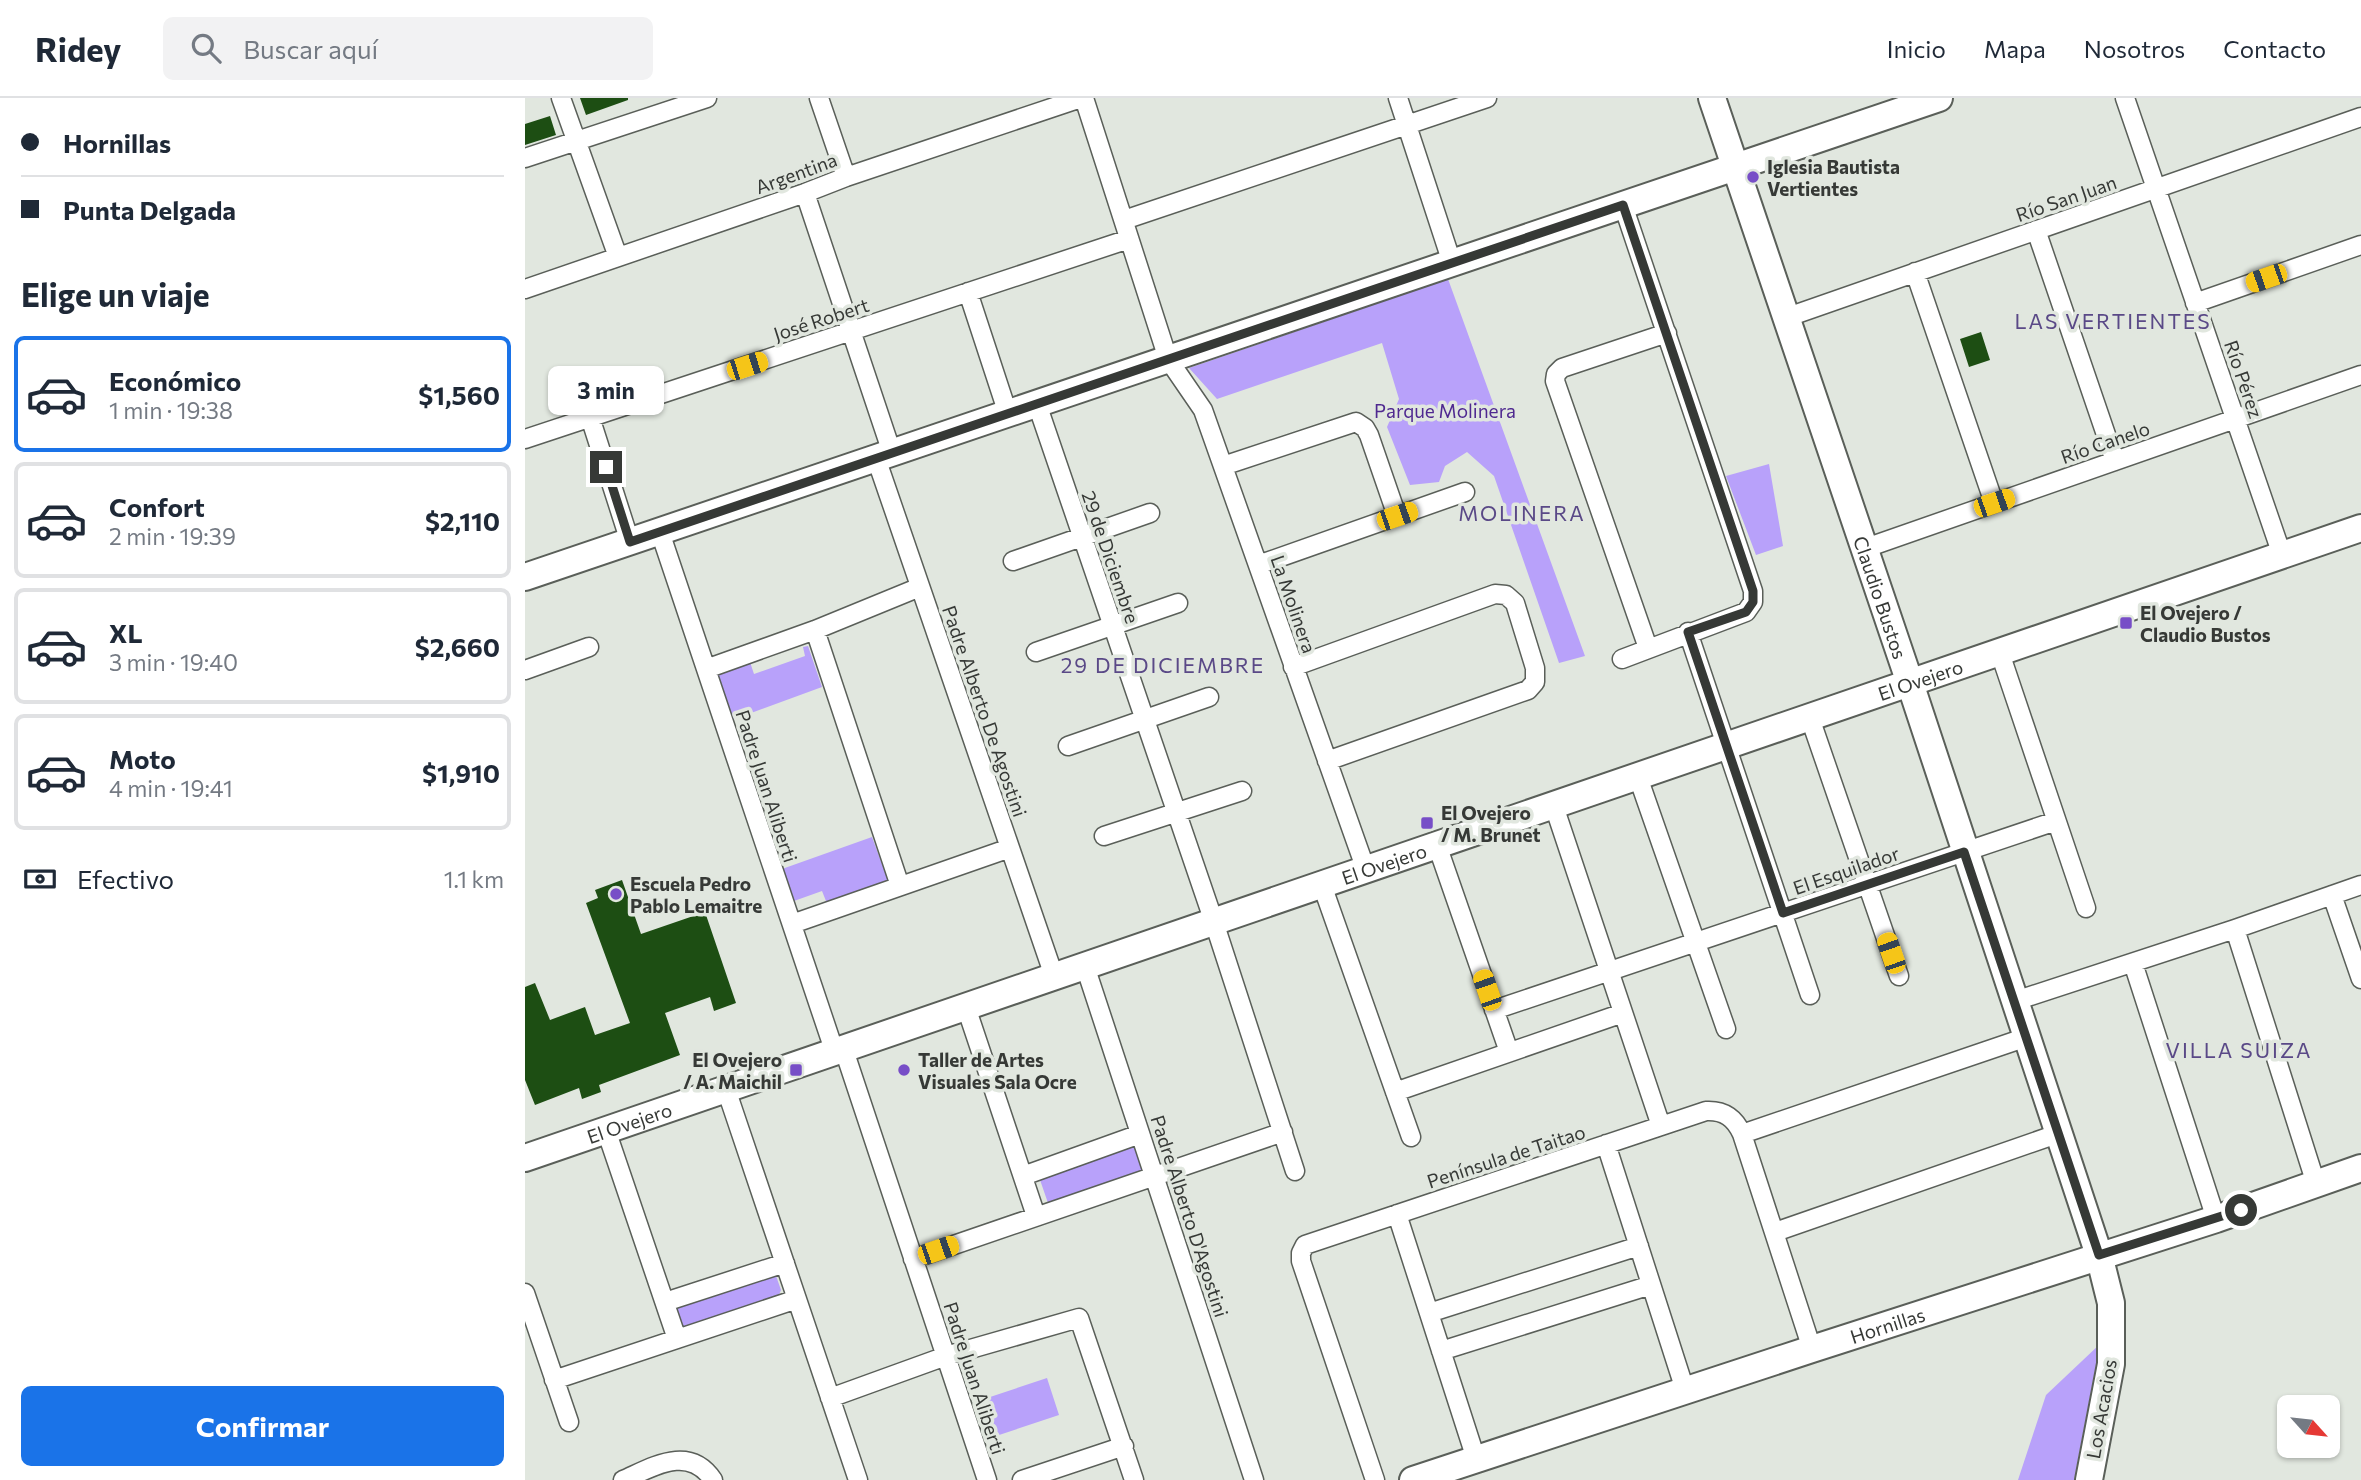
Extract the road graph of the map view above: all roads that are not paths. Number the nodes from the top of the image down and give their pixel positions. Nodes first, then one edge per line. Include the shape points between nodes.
1 (561, 98) edge
2 (820, 98) edge
3 (1083, 98) edge
4 (1398, 98) edge
5 (1487, 98) edge
6 (1712, 98) edge
7 (1939, 98) edge
8 (2125, 98) edge
9 (702, 99) edge
10 (1888, 106) edge
11 (2361, 117) edge
12 (1407, 125) junction
13 (575, 141) junction
14 (525, 158) edge
15 (1735, 167) junction
16 (846, 177) junction
17 (2156, 189) junction
18 (805, 193) junction
19 (1623, 205) junction
20 (1124, 220) junction
21 (2036, 230) junction
22 (1129, 239) junction
23 (2361, 245) edge
24 (618, 257) junction
25 (1452, 263) junction
26 (1915, 272) junction
27 (525, 289) edge
28 (968, 292) junction
29 (2195, 303) junction
30 (1785, 317) junction
31 (851, 331) junction
32 (1667, 333) junction
33 (1168, 359) junction
34 (2361, 375) edge
35 (1037, 404) junction
36 (1008, 414) junction
37 (590, 417) junction
38 (2235, 419) junction
39 (525, 439) edge
40 (884, 456) junction
41 (2115, 461) junction
42 (1223, 466) junction
43 (1465, 492) dead end
44 (1994, 503) junction
45 (1150, 513) dead end
46 (1397, 516) junction
47 (2361, 528) edge
48 (660, 532) junction
49 (1082, 537) junction
50 (630, 542) junction
51 (1863, 549) junction
52 (2282, 555) junction
53 (1013, 561) dead end
54 (1258, 565) junction
55 (525, 577) edge
56 (920, 587) junction
57 (1178, 603) dead end
58 (1112, 624) junction
59 (815, 630) junction
60 (1688, 632) junction
61 (589, 647) dead end
62 (1648, 648) junction
63 (1036, 652) dead end
64 (2000, 653) junction
65 (1622, 659) dead end
66 (527, 663) edge
67 (1293, 667) junction
68 (706, 669) junction
69 (1910, 683) junction
70 (1209, 697) dead end
71 (1810, 718) junction
72 (1145, 720) junction
73 (1068, 746) dead end
74 (1726, 746) junction
75 (1327, 761) junction
76 (1639, 777) junction
77 (1243, 791) dead end
78 (1553, 806) junction
79 (1177, 813) junction
80 (2056, 821) junction
81 (1104, 836) dead end
82 (1437, 845) junction
83 (1010, 848) junction
84 (1964, 852) junction
85 (1366, 870) junction
86 (1868, 884) junction
87 (1322, 885) junction
88 (2361, 885) edge
89 (900, 886) junction
90 (2332, 895) junction
91 (2086, 908) dead end
92 (1783, 913) junction
93 (1214, 922) junction
94 (792, 925) junction
95 (2235, 929) junction
96 (1696, 942) junction
97 (2133, 963) junction
98 (1085, 966) junction
99 (1609, 971) junction
100 (1053, 976) junction
101 (1899, 976) dead end
102 (2361, 979) edge
103 (1810, 995) dead end
104 (2015, 1001) junction
105 (966, 1007) junction
106 (1494, 1010) junction
107 (1623, 1013) junction
108 (1726, 1029) dead end
109 (2027, 1037) junction
110 (839, 1051) junction
111 (1509, 1052) junction
112 (726, 1089) junction
113 (1395, 1092) junction
114 (1661, 1126) junction
115 (606, 1130) junction
116 (1283, 1132) junction
117 (1140, 1134) junction
118 (1742, 1134) junction
119 (2057, 1134) junction
120 (1411, 1137) dead end
121 (1606, 1144) junction
122 (525, 1158) edge
123 (2361, 1168) edge
124 (1295, 1171) dead end
125 (1023, 1176) junction
126 (1155, 1176) junction
127 (2316, 1184) junction
128 (1397, 1214) junction
129 (1037, 1216) junction
130 (2216, 1219) junction
131 (1775, 1232) junction
132 (1639, 1247) junction
133 (2099, 1255) junction
134 (913, 1259) junction
135 (785, 1263) junction
136 (1651, 1285) junction
137 (525, 1293) edge
138 (797, 1299) junction
139 (665, 1302) junction
140 (1429, 1313) junction
141 (677, 1339) junction
142 (1812, 1349) junction
143 (1441, 1351) junction
144 (946, 1356) junction
145 (554, 1380) junction
146 (1685, 1390) junction
147 (831, 1398) junction
148 (569, 1422) dead end
149 (1124, 1446) junction
150 (1476, 1460) junction
151 (623, 1480) edge
152 (713, 1480) edge
153 (858, 1480) edge
154 (987, 1480) edge
155 (1022, 1480) edge
156 (1134, 1480) edge
157 (1254, 1480) edge
158 (1375, 1480) edge
159 (1413, 1480) edge
160 (2089, 1480) edge

1 - 13 street
2 - 16 street
3 - 16 street, Argentina
3 - 20 street, La Molinera
4 - 12 street
5 - 12 street
6 - 15 street, Claudio Bustos
7 - 10 street
8 - 17 street, Río Pérez
9 - 13 street
10 - 15 street
11 - 17 street, Río San Juan
12 - 20 street
12 - 25 street
13 - 14 street
13 - 24 street
15 - 19 street
15 - 30 street, Claudio Bustos
16 - 18 street, Argentina
17 - 21 street, Río San Juan
17 - 29 street, Río Pérez
18 - 24 street, Argentina
18 - 31 street, Padre Alberto De Agostini
19 - 25 street
19 - 32 street
20 - 22 street, La Molinera
21 - 26 street, Río San Juan
21 - 41 street
22 - 28 street, José Robert
22 - 33 street, La Molinera
23 - 29 street
24 - 27 street, Argentina
25 - 33 street
26 - 30 street, Río San Juan
26 - 44 street
28 - 31 street, José Robert
28 - 36 street
29 - 38 street, Río Pérez
30 - 51 street, Claudio Bustos
31 - 37 street, José Robert
31 - 40 street, Padre Alberto De Agostini
32 - 60 street via 1753,591 1746,612
32 - 62 street via 1562,368 1555,381
33 - 35 street
33 - 42 street, La Molinera via 1203,410
34 - 38 street, Río Canelo
35 - 36 street
35 - 49 street, 29 de Diciembre
36 - 40 street
37 - 39 street, José Robert
37 - 50 street
38 - 41 street, Río Canelo
38 - 52 street, Río Pérez
40 - 48 street
40 - 56 street, Padre Alberto De Agostini
41 - 44 street, Río Canelo
42 - 46 street via 1350,422 1361,424
42 - 54 street, La Molinera
43 - 46 street
44 - 51 street, Río Canelo
45 - 49 street
46 - 54 street
47 - 52 street, El Ovejero
48 - 50 street
48 - 68 street, Padre Juan Aliberti
49 - 53 street
49 - 58 street, 29 de Diciembre
50 - 55 street
51 - 69 street, Claudio Bustos
52 - 64 street, El Ovejero
54 - 67 street, La Molinera
56 - 59 street
56 - 83 street, Padre Alberto De Agostini
57 - 58 street
58 - 63 street
58 - 72 street, 29 de Diciembre
59 - 68 street
59 - 89 street
60 - 62 street
60 - 74 street
61 - 66 street
62 - 65 street
64 - 69 street, El Ovejero
64 - 80 street
67 - 75 street, La Molinera
67 - 75 street via 1495,594 1506,595 1515,603 1535,668 1535,682 1528,690
68 - 94 street, Padre Juan Aliberti
69 - 71 street, El Ovejero
69 - 84 street, Claudio Bustos
70 - 72 street
71 - 74 street, El Ovejero
71 - 86 street
72 - 73 street
72 - 79 street, 29 de Diciembre
74 - 76 street, El Ovejero
74 - 92 street
75 - 85 street, La Molinera
76 - 78 street, El Ovejero
76 - 96 street
77 - 79 street
78 - 82 street, El Ovejero
78 - 99 street
79 - 81 street
79 - 93 street, 29 de Diciembre
80 - 84 street, El Esquilador
80 - 91 street
82 - 85 street, El Ovejero
82 - 106 street
83 - 89 street
83 - 100 street, Padre Alberto De Agostini
84 - 86 street, El Esquilador
84 - 104 street, Claudio Bustos
85 - 87 street, El Ovejero
86 - 92 street, El Esquilador
86 - 101 street
87 - 93 street, El Ovejero
87 - 113 street
88 - 90 street
89 - 94 street
90 - 95 street
90 - 102 street
92 - 96 street, El Esquilador
92 - 103 street
93 - 98 street, El Ovejero
93 - 116 street, 29 de Diciembre
94 - 110 street, Padre Juan Aliberti
95 - 97 street
95 - 127 street
96 - 99 street, El Esquilador
96 - 108 street
97 - 104 street
97 - 130 street
98 - 100 street, El Ovejero
98 - 117 street, Padre Alberto D'Agostini
99 - 106 street, El Esquilador
99 - 107 street
100 - 105 street, El Ovejero
104 - 109 street, Claudio Bustos
105 - 110 street, El Ovejero
105 - 125 street
106 - 111 street
107 - 111 street
107 - 114 street
109 - 118 street
109 - 119 street, Claudio Bustos
110 - 112 street, El Ovejero
110 - 134 street, Padre Juan Aliberti
111 - 113 street
112 - 115 street, El Ovejero
112 - 135 street
113 - 120 street
114 - 118 street, Península de Taitao via 1710,1111 1725,1114
114 - 121 street, Península de Taitao
115 - 122 street, El Ovejero
115 - 139 street
116 - 124 street, 29 de Diciembre
116 - 126 street
117 - 125 street
117 - 126 street, Padre Alberto D'Agostini
118 - 131 street
119 - 131 street
119 - 133 street, Claudio Bustos
121 - 128 street, Península de Taitao
121 - 132 street
123 - 127 street, Hornillas
125 - 129 street
126 - 129 street
126 - 157 street, Padre Alberto D'Agostini
127 - 130 street, Hornillas
128 - 140 street
128 - 158 street, Península de Taitao via 1310,1242 1303,1248 1301,1261
129 - 134 street
130 - 133 street, Hornillas
131 - 142 street
132 - 136 street
132 - 140 street
133 - 142 street, Hornillas
133 - 160 street, Los Acacios via 2111,1303 2111,1364
134 - 144 street, Padre Juan Aliberti
135 - 138 street
135 - 139 street
136 - 143 street
136 - 146 street
137 - 145 street
138 - 141 street
138 - 147 street
139 - 141 street
140 - 143 street
141 - 145 street
142 - 146 street, Hornillas
143 - 150 street
144 - 147 street
144 - 149 street via 1079,1318
144 - 154 street, Padre Juan Aliberti
145 - 148 street
146 - 150 street, Hornillas
147 - 153 street
149 - 155 street
149 - 156 street
150 - 159 street, Hornillas
151 - 152 street via 672,1460 689,1462 707,1471

